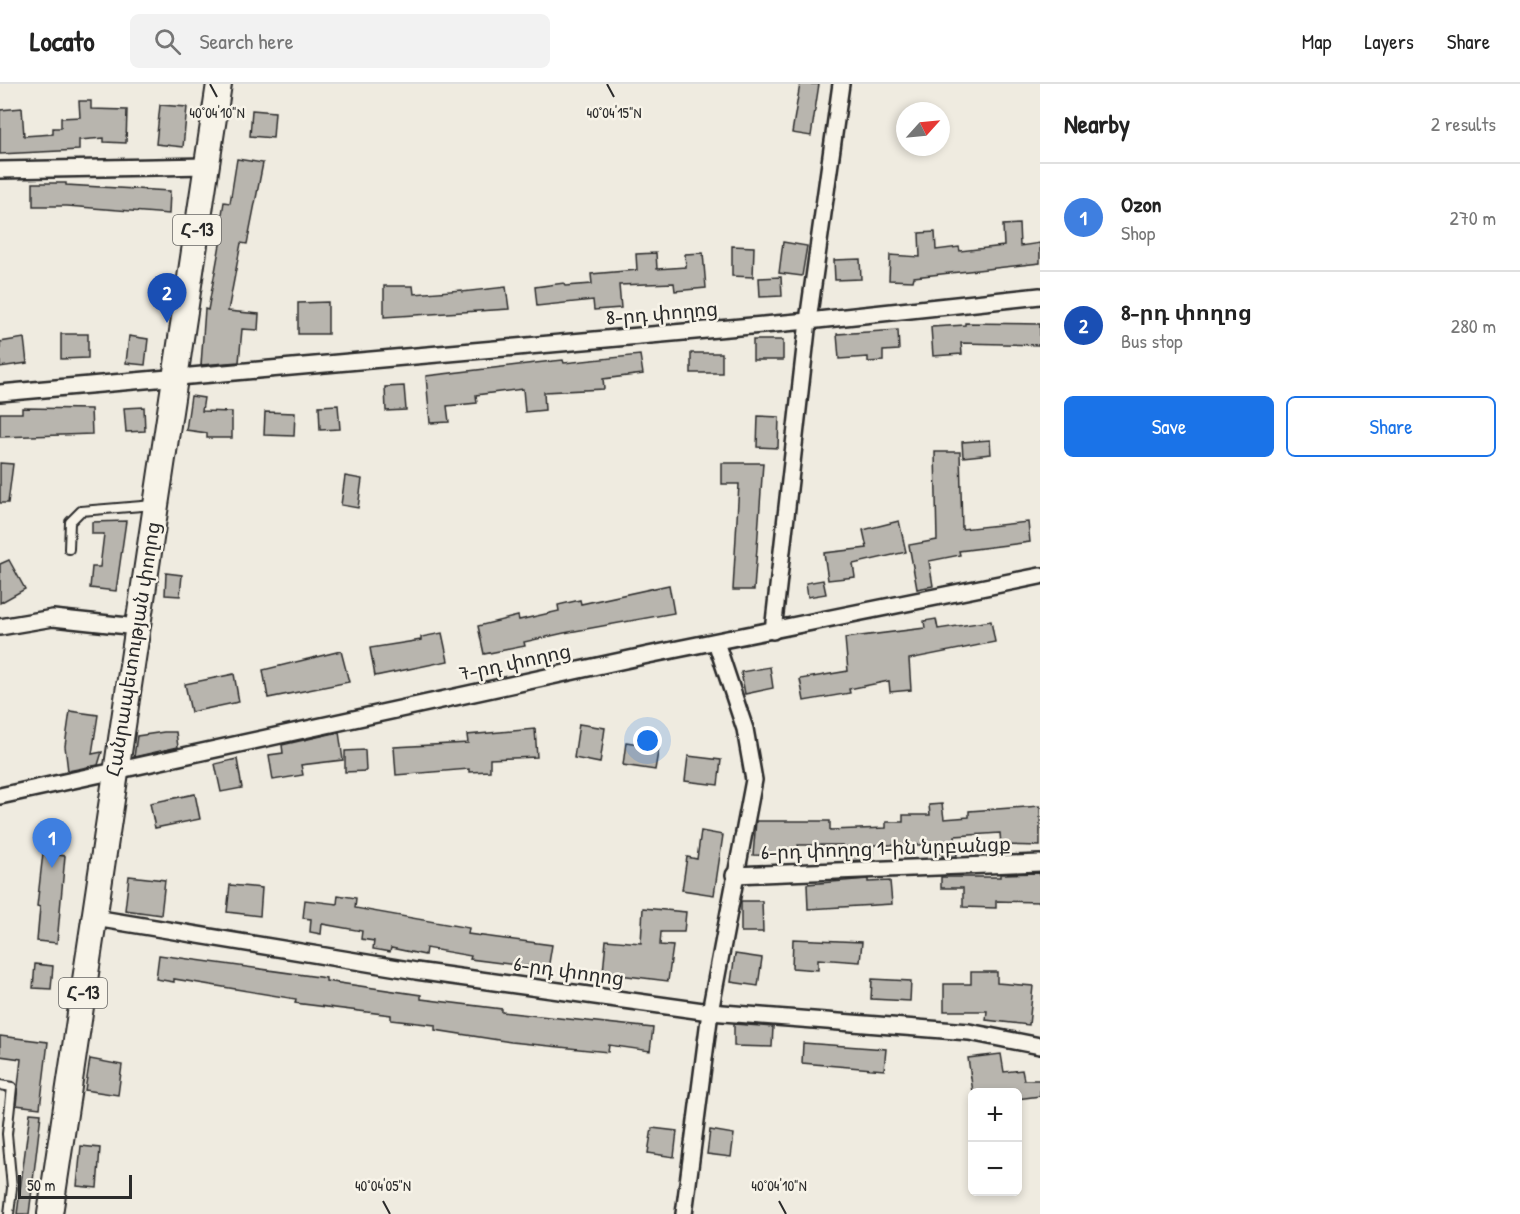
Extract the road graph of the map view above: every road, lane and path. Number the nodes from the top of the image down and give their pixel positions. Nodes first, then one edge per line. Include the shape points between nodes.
1 (219, 84) edge
2 (841, 84) edge
3 (207, 166) junction
4 (0, 170) edge
5 (1040, 296) edge
6 (808, 321) junction
7 (175, 376) junction
8 (0, 393) edge
9 (155, 505) junction
10 (69, 549) dead end
11 (1040, 576) edge
12 (0, 627) edge
13 (137, 627) junction
14 (773, 631) junction
15 (716, 642) junction
16 (114, 771) junction
17 (0, 796) edge
18 (1040, 862) edge
19 (734, 874) junction
20 (94, 918) junction
21 (710, 1012) junction
22 (1040, 1046) edge
23 (0, 1085) edge
24 (3, 1134) edge
25 (0, 1205) edge
26 (9, 1210) edge
27 (50, 1214) edge
28 (684, 1214) edge

1 - 3 main road, Հանրապետության փողոց / Հ-13
2 - 6 street
3 - 4 street
3 - 7 main road, Հանրապետության փողոց / Հ-13
5 - 6 street, 8-րդ փողոց
6 - 7 street, 8-րդ փողոց
6 - 14 street
7 - 8 street, 8-րդ փողոց
7 - 9 main road, Հանրապետության փողոց / Հ-13
9 - 10 lane via 81,511 70,522
9 - 13 main road, Հանրապետության փողոց / Հ-13
11 - 14 street, 7-րդ փողոց
12 - 13 street via 53,618
13 - 16 main road, Հանրապետության փողոց / Հ-13
14 - 15 street, 7-րդ փողոց
15 - 16 street, 7-րդ փողոց
15 - 19 street via 745,729 754,780
16 - 17 street, 7-րդ փողոց
16 - 20 main road, Հանրապետության փողոց / Հ-13
18 - 19 street, 6-րդ փողոց 1-ին նրբանցք
19 - 21 street
20 - 21 street, 6-րդ փողոց via 416,971
20 - 27 main road, Հանրապետության փողոց / Հ-13
21 - 22 street, 6-րդ փողոց via 969,1032
21 - 28 street
23 - 24 lane via 12,1087
24 - 26 lane via 12,1188
25 - 26 lane

